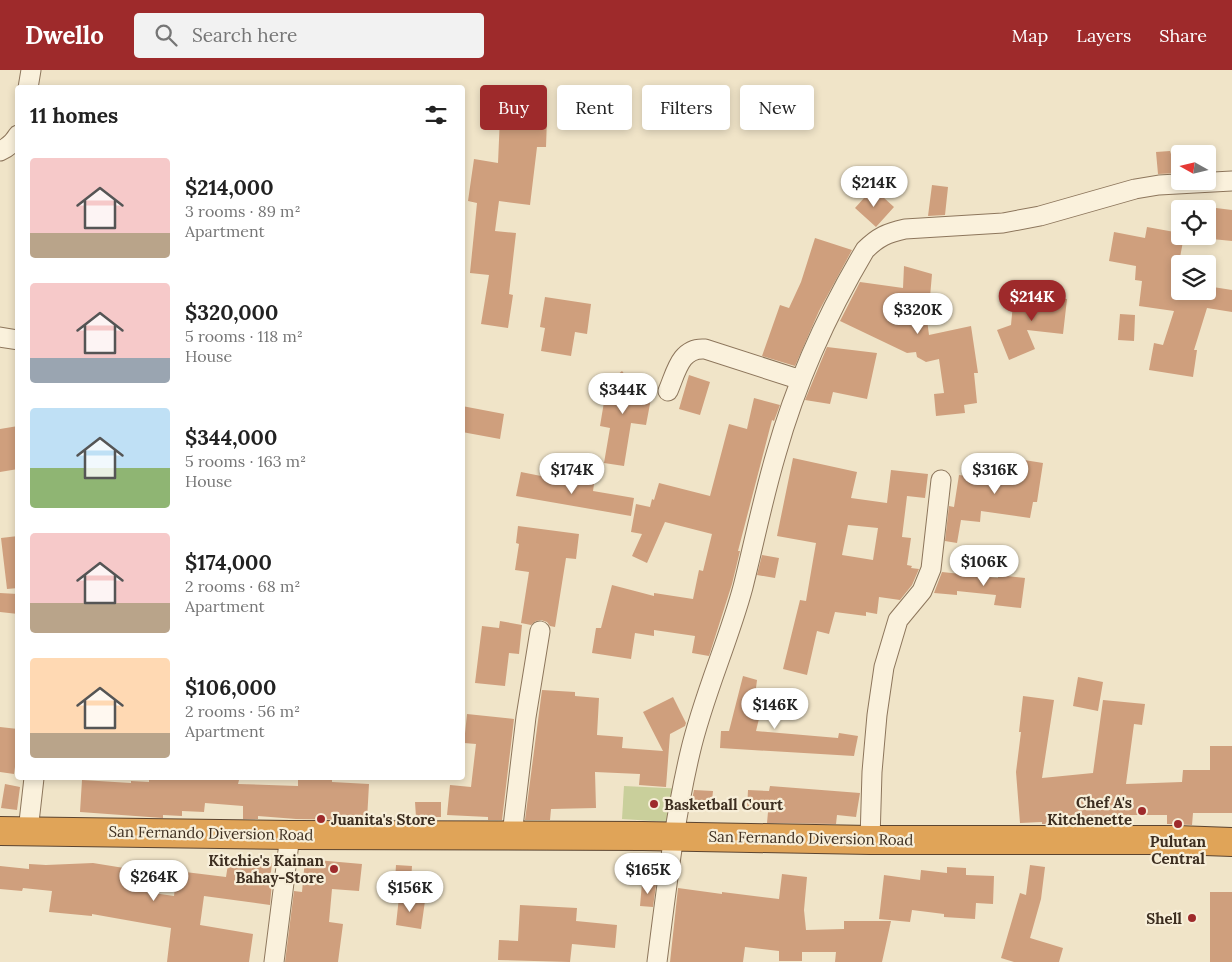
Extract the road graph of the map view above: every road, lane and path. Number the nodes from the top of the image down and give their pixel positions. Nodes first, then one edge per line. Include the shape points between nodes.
1 (31, 70) edge
2 (28, 85) edge
3 (15, 140) edge
4 (0, 151) edge
5 (1232, 181) edge
6 (0, 337) edge
7 (15, 340) edge
8 (800, 380) junction
9 (668, 391) dead end
10 (941, 480) dead end
11 (540, 631) dead end
12 (34, 780) edge
13 (0, 831) edge
14 (28, 831) junction
15 (290, 835) junction
16 (512, 835) junction
17 (674, 836) junction
18 (870, 840) junction
19 (1232, 842) edge
20 (274, 962) edge
21 (657, 962) edge

1 - 2 street
3 - 4 street
5 - 8 street via 1158,185 1040,216 1003,223 905,229 876,239 865,250
6 - 7 street
8 - 9 street via 699,349 689,352 681,361
8 - 17 street via 776,454 742,587 692,744
10 - 18 street via 931,569 922,591 898,620 884,667 873,753
11 - 16 street
12 - 14 street
13 - 14 highway, San Fernando Diversion Road
14 - 15 highway, San Fernando Diversion Road
15 - 16 highway, San Fernando Diversion Road
15 - 20 street
16 - 17 highway, San Fernando Diversion Road
17 - 18 highway, San Fernando Diversion Road
17 - 21 street
18 - 19 highway, San Fernando Diversion Road

